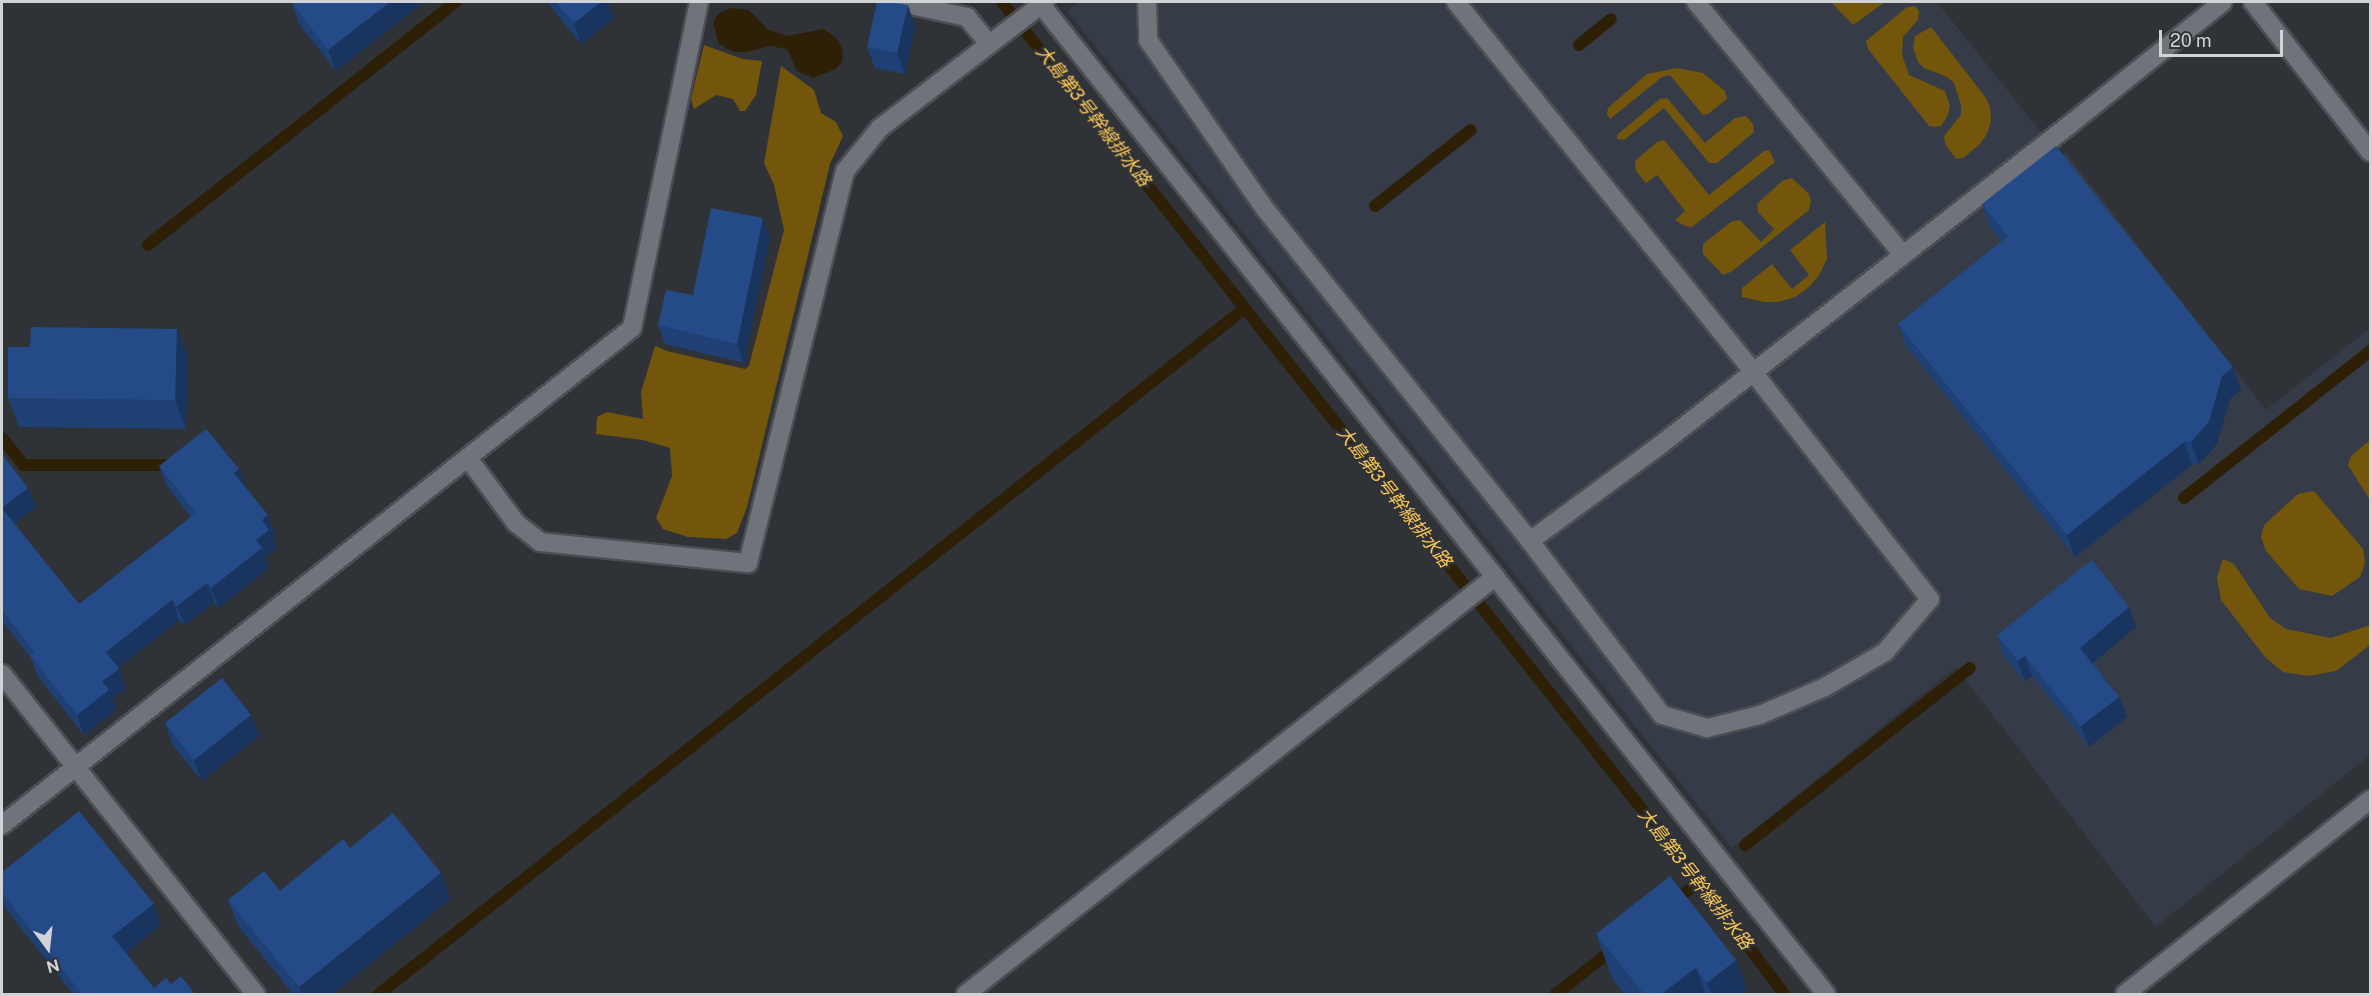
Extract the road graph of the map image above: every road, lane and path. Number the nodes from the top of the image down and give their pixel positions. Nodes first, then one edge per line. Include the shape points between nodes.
1 (699, 2) edge
2 (897, 2) edge
3 (1147, 2) edge
4 (1456, 2) edge
5 (1696, 2) edge
6 (2223, 2) edge
7 (2253, 2) edge
8 (1039, 5) edge
9 (995, 40) junction
10 (2370, 152) edge
11 (1902, 254) junction
12 (1753, 372) junction
13 (468, 458) junction
14 (1530, 541) junction
15 (1491, 580) junction
16 (2, 674) edge
17 (75, 768) junction
18 (2370, 800) edge
19 (2, 825) edge
20 (256, 994) edge
21 (966, 994) edge
22 (1826, 994) edge
23 (2125, 994) edge

1 - 13 street via 632,328
2 - 9 street via 967,17
3 - 14 street via 1148,40 1265,209
4 - 12 street
5 - 11 street
6 - 11 street
7 - 10 street
8 - 9 street
8 - 15 street
9 - 13 street via 880,128 845,171 748,563 540,542 516,523
11 - 12 street
12 - 14 street
12 - 14 street via 1930,599 1885,652 1825,687 1760,715 1707,728 1662,715
13 - 17 street
15 - 21 street
15 - 22 street
16 - 17 street
17 - 19 street
17 - 20 street
18 - 23 street

